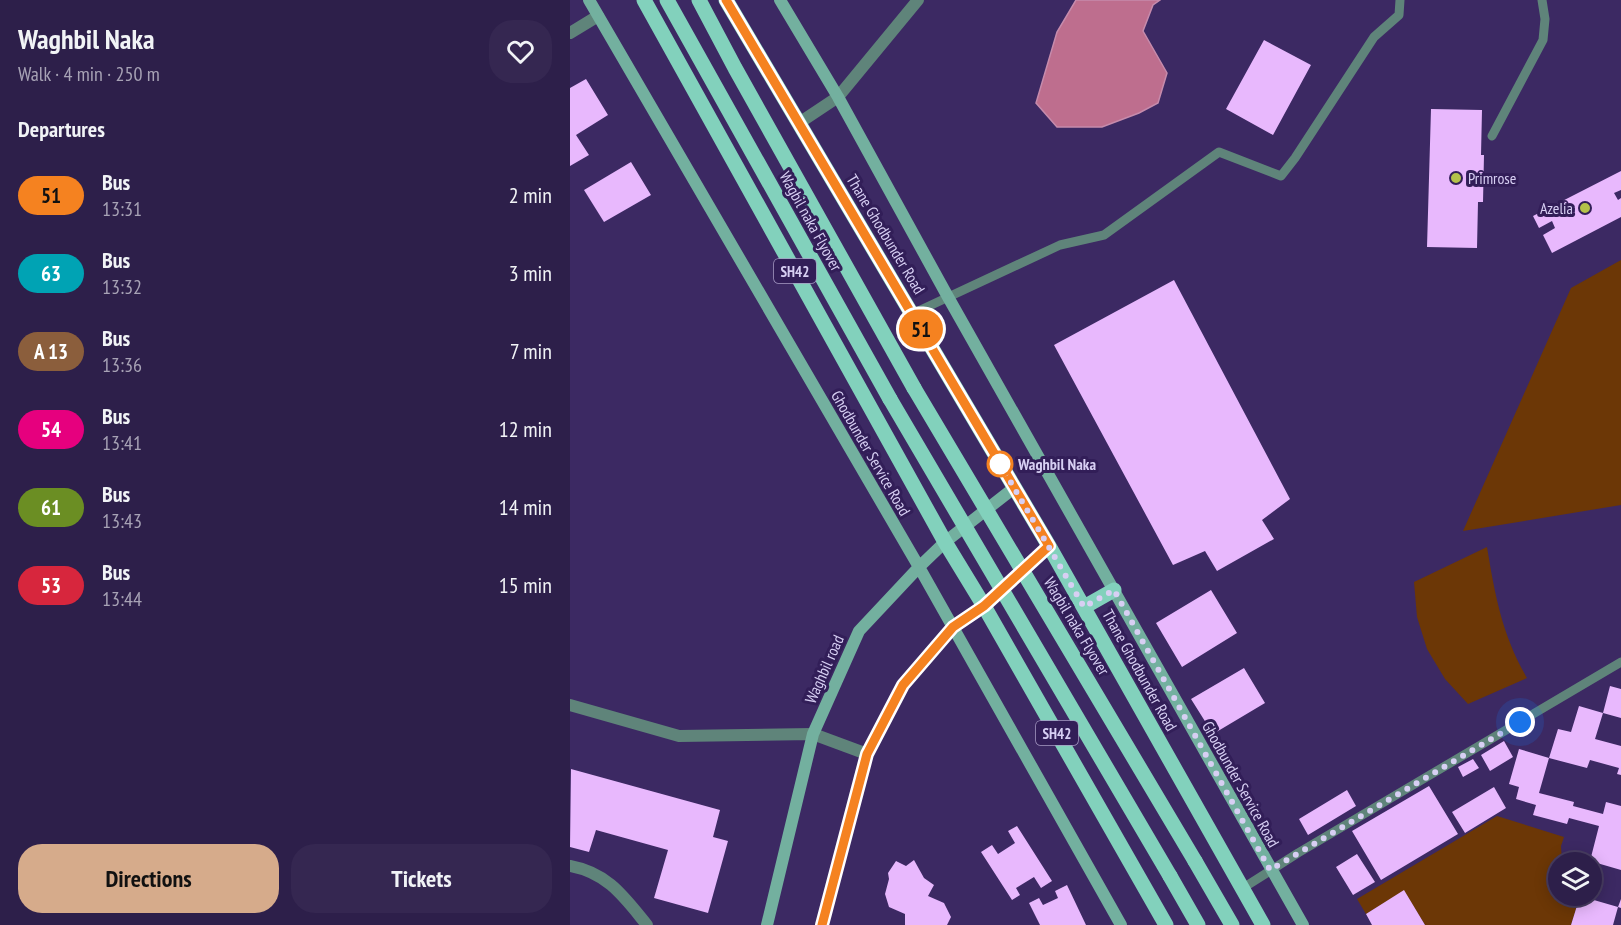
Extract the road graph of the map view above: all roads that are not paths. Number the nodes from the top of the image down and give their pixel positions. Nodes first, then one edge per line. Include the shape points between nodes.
1 (589, 0) edge
2 (644, 0) edge
3 (667, 0) edge
4 (699, 0) edge
5 (726, 0) edge
6 (780, 0) edge
7 (918, 0) edge
8 (1400, 0) edge
9 (1542, 0) edge
10 (598, 16) junction
11 (570, 33) edge
12 (838, 97) junction
13 (799, 123) junction
14 (1492, 136) dead end
15 (948, 297) junction
16 (912, 314) junction
17 (1014, 488) junction
18 (945, 542) junction
19 (1049, 546) junction
20 (919, 567) junction
21 (1114, 590) junction
22 (984, 606) junction
23 (1084, 607) junction
24 (953, 627) junction
25 (1621, 662) edge
26 (570, 705) edge
27 (813, 734) junction
28 (867, 754) junction
29 (570, 866) edge
30 (1270, 870) junction
31 (1243, 888) junction
32 (647, 925) edge
33 (767, 925) edge
34 (822, 925) edge
35 (1121, 925) edge
36 (1166, 925) edge
37 (1198, 925) edge
38 (1232, 925) edge
39 (1263, 925) edge
40 (1303, 925) edge

1 - 10 street, Ghodbunder Service Road
2 - 18 main road, SH42
3 - 37 main road, Wagbil naka Flyover, bridge via 890,399
4 - 38 main road, Wagbil naka Flyover, bridge via 914,388
5 - 13 main road, Thane Ghodbunder Road
6 - 12 street, Ghodbunder Service Road
7 - 12 street
8 - 15 lane via 1400,15 1374,37 1281,176 1219,152 1104,235 1060,245
9 - 14 lane via 1543,40
10 - 11 street
10 - 20 street, Ghodbunder Service Road
12 - 13 street
12 - 15 street, Ghodbunder Service Road
13 - 16 main road, Thane Ghodbunder Road
15 - 16 lane
15 - 21 street, Ghodbunder Service Road
16 - 17 main road, Thane Ghodbunder Road
17 - 18 street, Waghbil road
17 - 19 main road, Thane Ghodbunder Road
18 - 20 street, Waghbil road
18 - 22 main road, SH42
19 - 22 street
19 - 23 main road, Thane Ghodbunder Road
20 - 24 street, Ghodbunder Service Road
20 - 27 street, Waghbil road via 859,631
21 - 23 main road
21 - 30 street, Ghodbunder Service Road
22 - 24 street
22 - 36 main road, SH42
23 - 31 main road, Thane Ghodbunder Road
24 - 28 street via 903,685
24 - 35 street, Ghodbunder Service Road
25 - 30 lane
26 - 27 street via 679,736
27 - 28 street
27 - 33 street, Waghbil road
28 - 34 street
29 - 32 street via 599,876 616,889
30 - 31 lane
30 - 40 street, Ghodbunder Service Road
31 - 39 main road, Thane Ghodbunder Road

